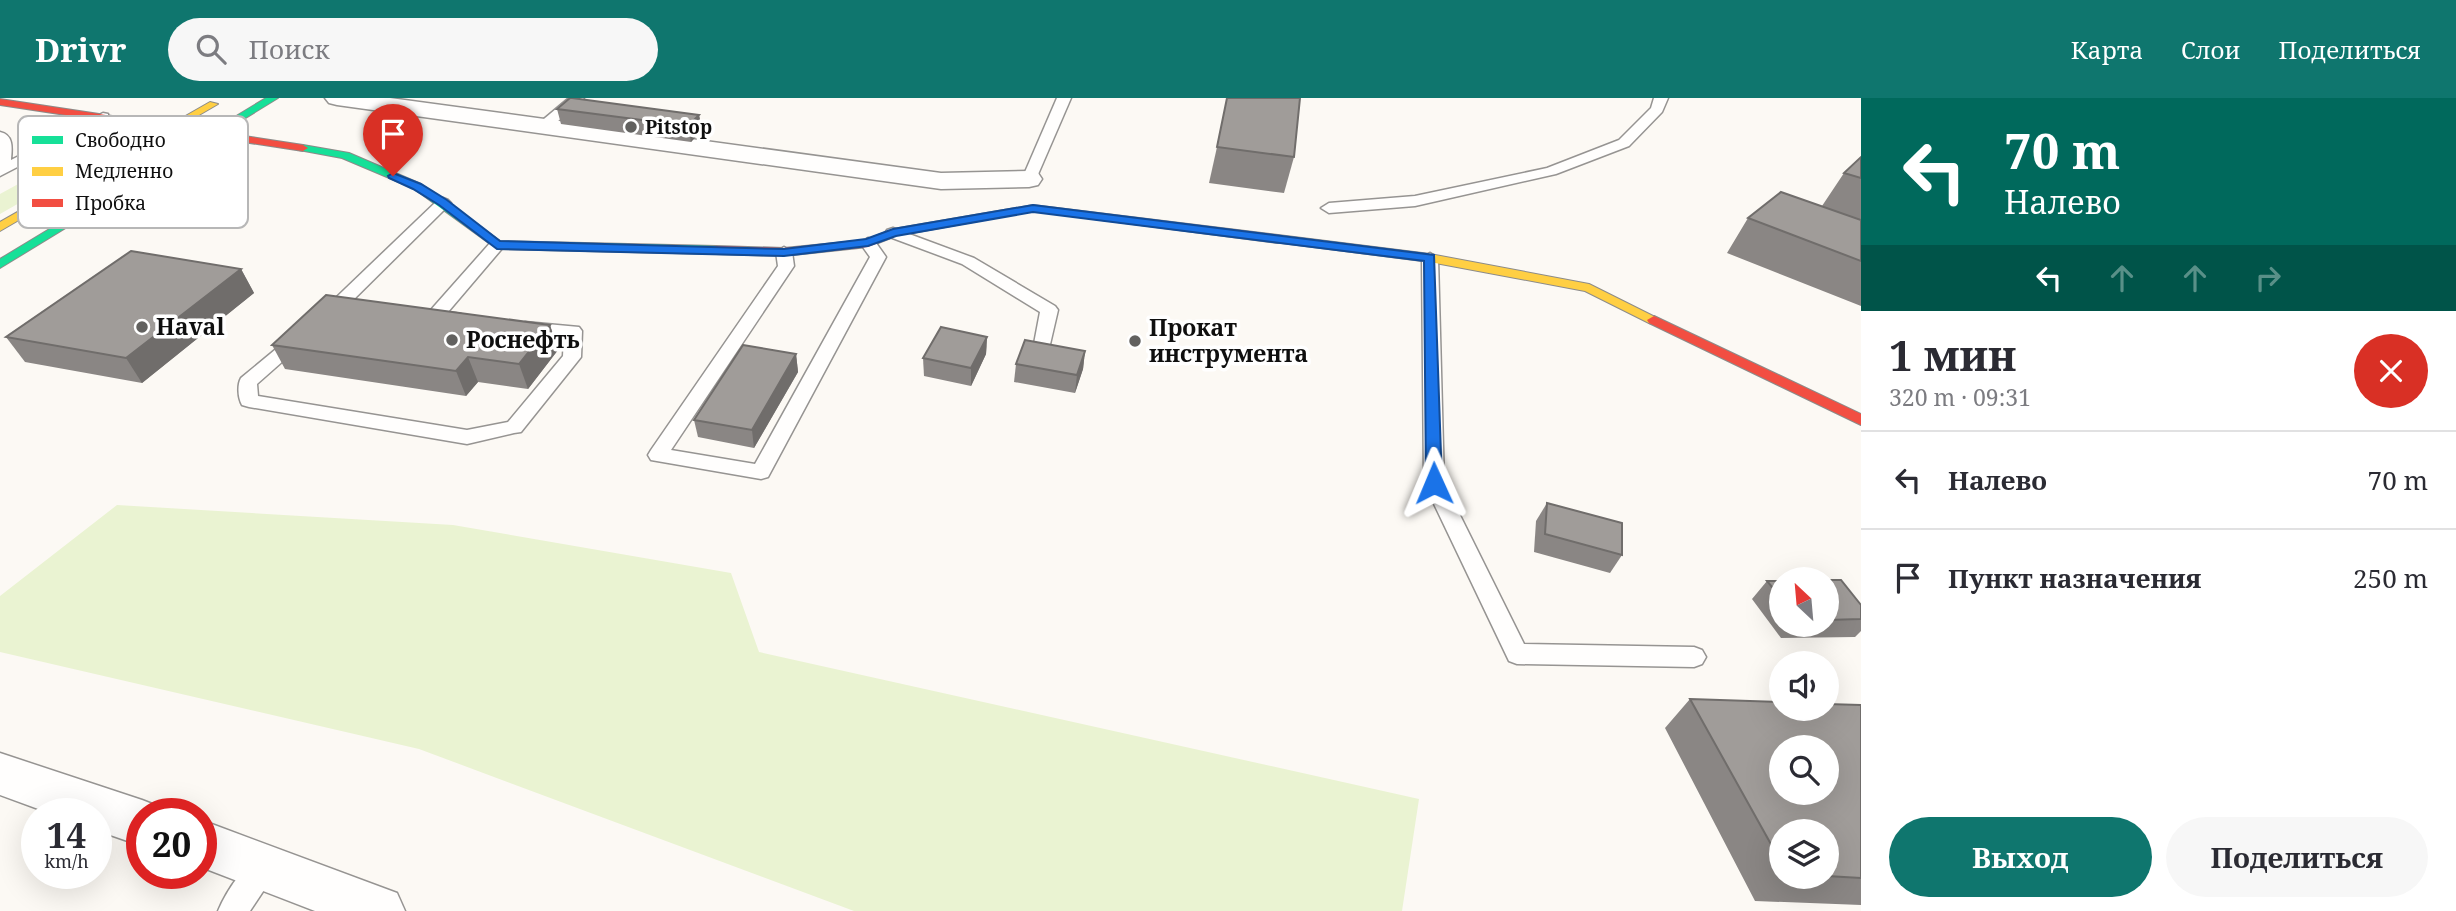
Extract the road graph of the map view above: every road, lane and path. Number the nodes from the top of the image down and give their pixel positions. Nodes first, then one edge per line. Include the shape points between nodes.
1 (224, 98) edge
2 (273, 98) edge
3 (337, 98) edge
4 (577, 98) edge
5 (1064, 98) edge
6 (1661, 98) edge
7 (0, 102) edge
8 (96, 116) edge
9 (192, 116) edge
10 (244, 116) edge
11 (543, 127) junction
12 (0, 136) edge
13 (248, 138) edge
14 (18, 162) edge
15 (2, 171) edge
16 (1029, 178) joint
17 (443, 203) junction
18 (1329, 208) dead end
19 (18, 217) edge
20 (0, 227) edge
21 (59, 228) edge
22 (893, 233) junction
23 (868, 243) junction
24 (497, 245) junction
25 (784, 252) junction
26 (1430, 258) junction
27 (0, 264) edge
28 (472, 320) edge
29 (510, 325) edge
30 (1042, 349) edge
31 (1861, 420) edge
32 (1694, 657) dead end
33 (0, 774) edge
34 (126, 817) edge
35 (217, 849) edge
36 (266, 866) junction
37 (232, 911) edge
38 (378, 911) edge

1 - 9 street
2 - 10 street
3 - 11 street
4 - 11 lane
5 - 16 lane
6 - 18 lane via 1657,109 1624,143 1551,171 1415,201
7 - 8 street
11 - 16 street via 941,181
12 - 15 lane via 5,142
13 - 17 street via 345,155 417,186
14 - 15 lane
17 - 24 street
17 - 29 lane via 335,309 248,382 249,401 467,437 514,427 572,357 573,331
19 - 20 street
21 - 27 street
22 - 23 street
22 - 26 street via 1033,208
22 - 30 lane via 968,261 1049,310
23 - 25 street
23 - 25 lane via 878,257 761,472 658,455 786,266
24 - 25 street
24 - 28 lane via 435,316
26 - 31 street via 1589,288
26 - 32 lane via 1434,483 1517,654
33 - 34 street
35 - 36 street
36 - 37 lane
36 - 38 street

